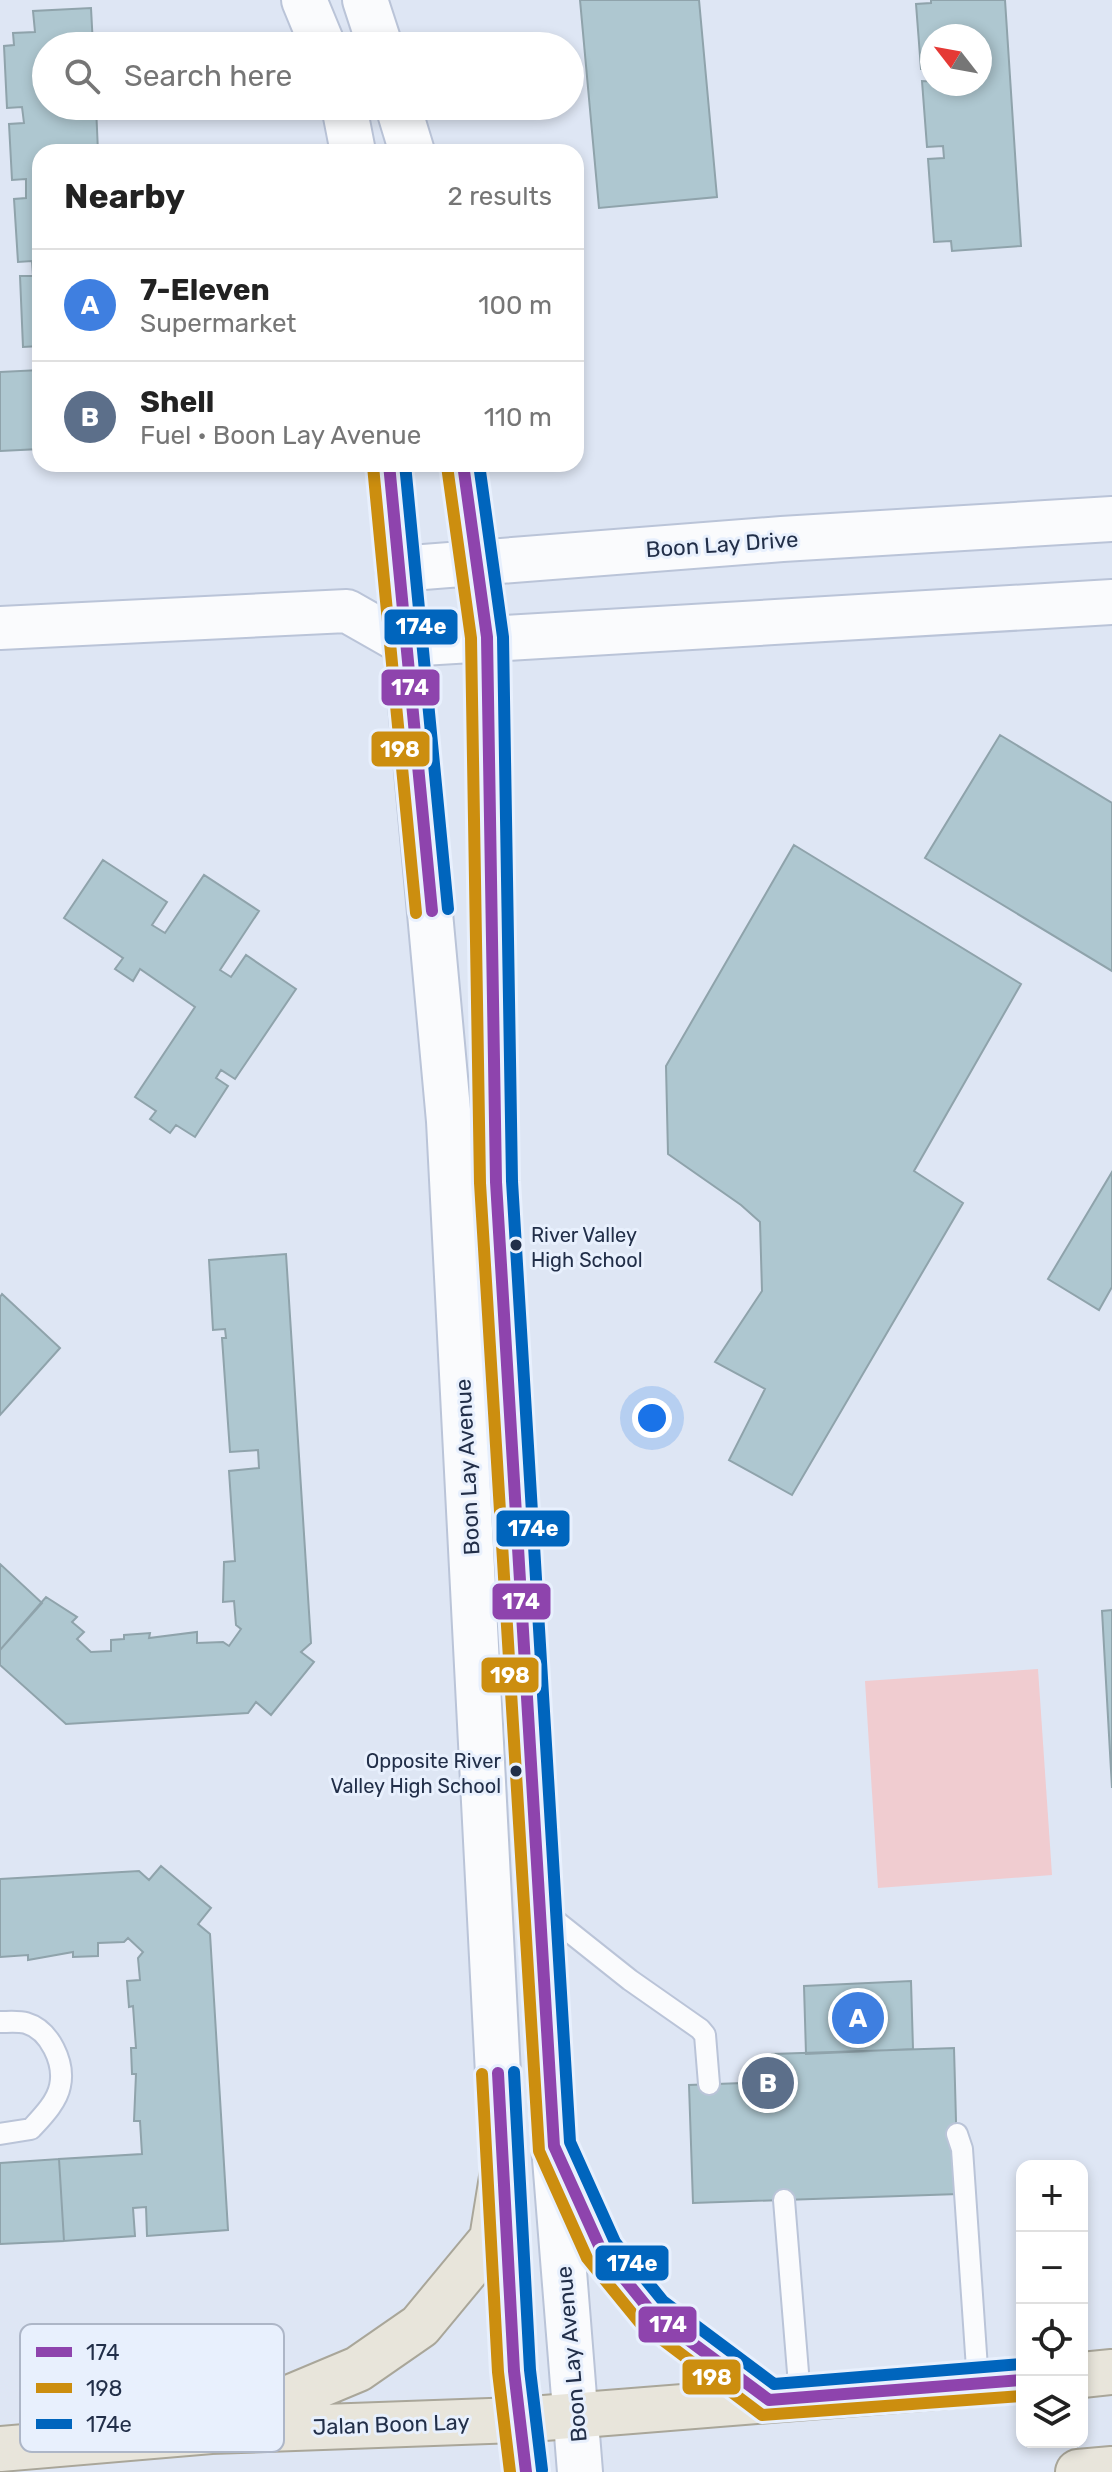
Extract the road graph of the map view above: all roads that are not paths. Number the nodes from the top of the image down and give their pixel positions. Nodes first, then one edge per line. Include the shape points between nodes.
1 (304, 0) edge
2 (365, 0) edge
3 (317, 32) edge
4 (375, 32) edge
5 (347, 120) edge
6 (402, 120) edge
7 (351, 144) edge
8 (410, 144) edge
9 (390, 472) edge
10 (464, 472) edge
11 (1112, 519) edge
12 (476, 561) junction
13 (398, 569) junction
14 (1112, 602) edge
15 (347, 611) junction
16 (0, 628) edge
17 (487, 637) junction
18 (405, 644) junction
19 (542, 1910) junction
20 (0, 2022) edge
21 (709, 2084) dead end
22 (0, 2134) edge
23 (957, 2134) dead end
24 (554, 2146) junction
25 (503, 2171) junction
26 (784, 2200) dead end
27 (1112, 2372) edge
28 (1088, 2374) edge
29 (1016, 2380) edge
30 (978, 2383) junction
31 (784, 2398) junction
32 (284, 2400) edge
33 (575, 2415) junction
34 (519, 2420) junction
35 (284, 2428) edge
36 (20, 2447) edge
37 (0, 2449) edge
38 (1112, 2469) edge
39 (526, 2472) edge
40 (580, 2472) edge
41 (1078, 2472) edge

1 - 3 street
2 - 4 street
5 - 7 street
6 - 8 street
9 - 13 street, Boon Lay Avenue
10 - 12 street, Boon Lay Avenue
11 - 12 street, Boon Lay Drive
12 - 13 street, Boon Lay Drive
12 - 17 street, Boon Lay Avenue
13 - 15 street
13 - 18 street, Boon Lay Avenue
14 - 17 street
15 - 16 street
15 - 18 street
17 - 18 street
17 - 19 street, Boon Lay Avenue via 496,1182
18 - 25 street, Boon Lay Avenue via 449,1121
19 - 21 lane via 700,2029
19 - 24 street, Boon Lay Avenue
20 - 22 lane via 27,2023 44,2035 60,2067 60,2088 31,2129
23 - 30 lane
24 - 31 main road via 601,2250 652,2313
24 - 33 street, Boon Lay Avenue
25 - 32 main road via 492,2239 420,2326 358,2369
25 - 34 street, Boon Lay Avenue
26 - 31 lane
27 - 28 main road
29 - 30 main road, Jalan Boon Lay
30 - 31 main road, Jalan Boon Lay
31 - 33 main road, Jalan Boon Lay
33 - 34 main road, Jalan Boon Lay
33 - 40 street, Boon Lay Avenue
34 - 35 main road, Jalan Boon Lay
34 - 39 street, Boon Lay Avenue
36 - 37 main road, Jalan Boon Lay
38 - 41 main road

